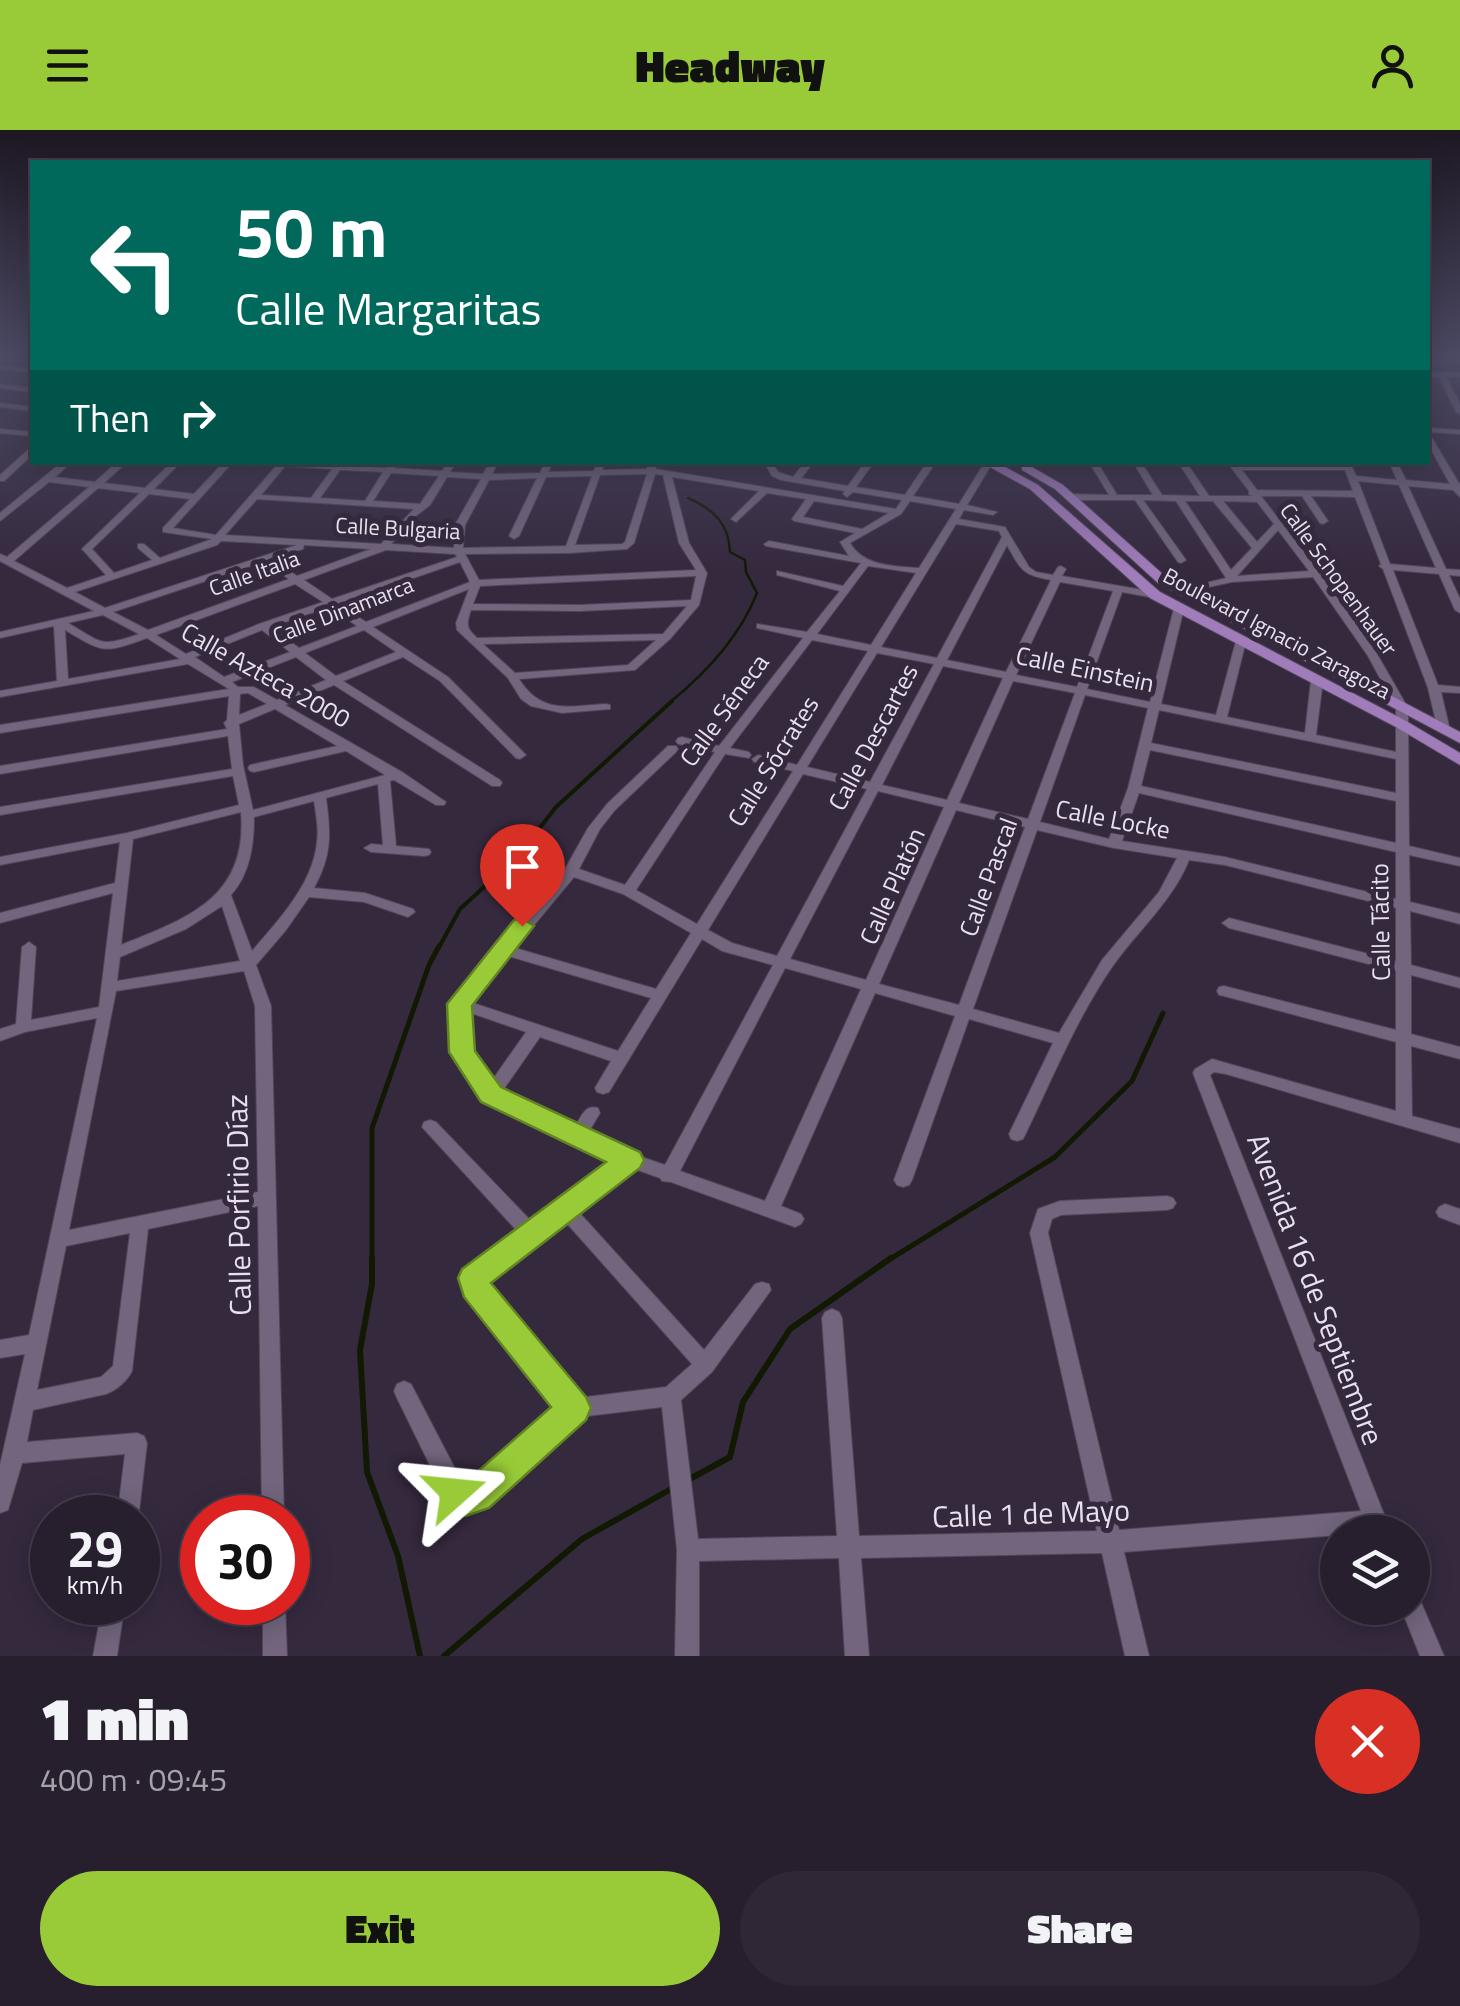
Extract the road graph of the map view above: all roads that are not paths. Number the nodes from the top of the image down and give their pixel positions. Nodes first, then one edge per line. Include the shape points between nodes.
1 (2, 432) edge
2 (1460, 432) edge
3 (30, 434) edge
4 (1430, 434) edge
5 (1430, 438) edge
6 (30, 453) edge
7 (30, 465) edge
8 (65, 465) edge
9 (120, 465) edge
10 (174, 465) edge
11 (225, 465) edge
12 (282, 465) edge
13 (339, 465) edge
14 (450, 465) edge
15 (493, 465) edge
16 (548, 465) edge
17 (770, 465) edge
18 (808, 465) edge
19 (868, 465) edge
20 (930, 465) edge
21 (987, 465) edge
22 (992, 465) edge
23 (1020, 465) edge
24 (1095, 465) edge
25 (1139, 465) edge
26 (1184, 465) edge
27 (1233, 465) edge
28 (1394, 465) edge
29 (390, 467) edge
30 (651, 467) edge
31 (600, 468) edge
32 (1349, 469) edge
33 (742, 472) dead end
34 (667, 474) junction
35 (444, 476) junction
36 (545, 476) junction
37 (488, 477) junction
38 (50, 479) junction
39 (1, 480) edge
40 (795, 480) junction
41 (1402, 482) junction
42 (730, 484) junction
43 (98, 486) junction
44 (850, 489) junction
45 (765, 490) junction
46 (1459, 490) edge
47 (148, 492) junction
48 (1304, 493) junction
49 (1358, 494) junction
50 (1254, 496) junction
51 (258, 497) junction
52 (1069, 497) junction
53 (195, 498) junction
54 (812, 498) junction
55 (908, 498) junction
56 (1115, 498) junction
57 (1138, 499) junction
58 (1160, 499) junction
59 (314, 500) junction
60 (1180, 500) junction
61 (1212, 500) junction
62 (840, 502) junction
63 (368, 504) junction
64 (423, 507) junction
65 (962, 507) junction
66 (898, 512) junction
67 (993, 512) dead end
68 (0, 518) edge
69 (736, 519) dead end
70 (956, 521) junction
71 (1324, 521) dead end
72 (1277, 526) junction
73 (862, 531) junction
74 (514, 536) dead end
75 (1007, 536) junction
76 (221, 538) junction
77 (310, 544) junction
78 (769, 544) dead end
79 (141, 546) dead end
80 (382, 548) junction
81 (1257, 548) junction
82 (569, 550) junction
83 (460, 554) junction
84 (4, 559) edge
85 (264, 559) junction
86 (1182, 560) dead end
87 (158, 562) junction
88 (862, 562) junction
89 (1384, 566) junction
90 (924, 571) junction
91 (1442, 571) junction
92 (780, 573) dead end
93 (1460, 573) edge
94 (702, 574) junction
95 (1058, 574) junction
96 (1316, 574) junction
97 (112, 576) junction
98 (1232, 577) junction
99 (295, 580) junction
100 (476, 583) junction
101 (844, 589) junction
102 (1118, 590) junction
103 (68, 591) junction
104 (1181, 592) junction
105 (1155, 595) junction
106 (328, 603) junction
107 (695, 603) junction
108 (466, 608) junction
109 (1179, 608) junction
110 (1460, 610) edge
111 (106, 612) junction
112 (58, 622) junction
113 (263, 626) junction
114 (364, 626) junction
115 (760, 626) dead end
116 (3, 631) edge
117 (147, 634) junction
118 (807, 635) junction
119 (666, 637) junction
120 (473, 641) junction
121 (1241, 641) junction
122 (873, 649) junction
123 (298, 652) junction
124 (404, 653) junction
125 (190, 659) junction
126 (938, 662) junction
127 (512, 676) junction
128 (1009, 676) junction
129 (332, 679) junction
130 (1317, 680) junction
131 (63, 681) junction
132 (231, 685) junction
133 (1434, 688) junction
134 (1460, 690) edge
135 (1081, 692) junction
136 (0, 694) edge
137 (275, 703) junction
138 (1154, 706) junction
139 (606, 707) dead end
140 (1401, 716) junction
141 (1221, 720) junction
142 (231, 728) junction
143 (0, 729) edge
144 (1444, 730) junction
145 (1310, 738) junction
146 (1460, 738) edge
147 (1144, 745) junction
148 (348, 747) junction
149 (722, 750) junction
150 (520, 755) dead end
151 (1400, 756) junction
152 (1460, 760) edge
153 (254, 768) dead end
154 (796, 769) junction
155 (0, 770) edge
156 (236, 772) junction
157 (391, 777) junction
158 (496, 783) dead end
159 (872, 786) junction
160 (1134, 788) junction
161 (320, 798) junction
162 (1400, 798) junction
163 (440, 802) dead end
164 (951, 806) junction
165 (0, 811) edge
166 (247, 811) junction
167 (1031, 825) junction
168 (127, 837) junction
169 (1114, 844) junction
170 (371, 848) dead end
171 (390, 848) junction
172 (1402, 850) junction
173 (424, 852) dead end
174 (1184, 856) junction
175 (0, 862) edge
176 (1460, 862) edge
177 (572, 871) junction
178 (118, 887) junction
179 (628, 891) junction
180 (304, 892) junction
181 (226, 898) junction
182 (1403, 906) junction
183 (408, 912) dead end
184 (0, 918) edge
185 (1460, 919) edge
186 (1230, 924) dead end
187 (696, 932) junction
188 (29, 947) dead end
189 (502, 949) junction
190 (116, 953) junction
191 (784, 962) junction
192 (248, 965) junction
193 (1404, 969) junction
194 (1460, 983) edge
195 (873, 985) junction
196 (110, 987) junction
197 (1224, 990) dead end
198 (660, 995) junction
199 (460, 1004) junction
200 (106, 1011) junction
201 (964, 1012) junction
202 (22, 1027) junction
203 (536, 1030) junction
204 (0, 1035) edge
205 (1403, 1038) junction
206 (1064, 1040) junction
207 (1460, 1053) edge
208 (620, 1058) junction
209 (602, 1088) dead end
210 (491, 1094) junction
211 (592, 1113) dead end
212 (1404, 1120) junction
213 (430, 1127) dead end
214 (1016, 1134) dead end
215 (1460, 1136) edge
216 (577, 1137) junction
217 (630, 1160) junction
218 (668, 1176) junction
219 (903, 1180) dead end
220 (268, 1196) junction
221 (1168, 1203) dead end
222 (564, 1208) junction
223 (770, 1210) junction
224 (795, 1219) dead end
225 (140, 1224) junction
226 (531, 1234) junction
227 (59, 1240) junction
228 (762, 1290) dead end
229 (832, 1318) dead end
230 (37, 1343) junction
231 (0, 1349) edge
232 (705, 1364) junction
233 (404, 1392) dead end
234 (671, 1396) junction
235 (24, 1402) junction
236 (574, 1408) junction
237 (14, 1454) junction
238 (132, 1495) edge
239 (273, 1495) edge
240 (0, 1502) edge
241 (1373, 1515) edge
242 (1320, 1530) edge
243 (1108, 1542) junction
244 (847, 1549) junction
245 (688, 1550) junction
246 (110, 1625) edge
247 (274, 1625) edge
248 (1419, 1625) edge
249 (105, 1656) edge
250 (275, 1656) edge
251 (687, 1656) edge
252 (857, 1656) edge
253 (1137, 1656) edge
254 (1432, 1656) edge

1 - 3 street
2 - 4 street
5 - 46 street
6 - 39 street
7 - 39 street
8 - 38 street
9 - 43 street
10 - 47 street
11 - 53 street
12 - 51 street
13 - 29 street
13 - 59 street
14 - 35 street, Calle Italia
15 - 37 street
16 - 36 street
17 - 40 street via 778,476
18 - 40 street
19 - 44 street
20 - 55 street
21 - 65 street, Calle Sócrates
22 - 105 main road, Boulevard Ignacio Zaragoza via 1039,488
23 - 52 main road, Boulevard Ignacio Zaragoza
24 - 56 street
25 - 58 street
26 - 61 street
27 - 32 street
27 - 50 street, Calle Schopenhauer
28 - 41 street
29 - 35 street
29 - 63 street
30 - 31 street
30 - 34 street
30 - 82 street, Calle Bulgaria via 628,546
31 - 36 street
31 - 82 street
32 - 41 street
32 - 49 street
33 - 42 street
34 - 42 street
34 - 94 street via 684,543
35 - 37 street
35 - 64 street, Calle Italia
36 - 37 street
36 - 74 street
37 - 83 street via 460,525
38 - 43 street
38 - 68 street
40 - 44 street
41 - 46 street
41 - 91 street
42 - 45 street
43 - 47 street
43 - 84 street
44 - 55 street
44 - 62 street
45 - 54 street
45 - 69 street
47 - 53 street
47 - 97 street via 86,551
48 - 49 street
48 - 50 street
48 - 71 street
49 - 89 street
50 - 61 street
50 - 72 street, Calle Schopenhauer
51 - 59 street
51 - 76 street
52 - 56 street
52 - 104 main road, Boulevard Ignacio Zaragoza
53 - 76 street, Calle Bulgaria via 166,530
54 - 62 street
54 - 73 street via 797,519
55 - 65 street
55 - 66 street
56 - 57 street
57 - 58 street
57 - 86 street
58 - 60 street
59 - 63 street
60 - 61 street
60 - 98 street
61 - 81 street
62 - 66 street
63 - 64 street
64 - 80 street, Calle Italia
65 - 67 street
65 - 70 street, Calle Sócrates
66 - 73 street
70 - 75 street via 999,528
70 - 90 street, Calle Sócrates
72 - 81 street
72 - 96 street, Calle Schopenhauer
73 - 88 street via 845,542
75 - 95 street via 1028,572
75 - 126 street, Calle Descartes
76 - 77 street, Calle Bulgaria
76 - 87 street
77 - 80 street, Calle Bulgaria
77 - 85 street
78 - 88 street
79 - 87 street
80 - 83 street, Calle Bulgaria
80 - 99 street, Calle Italia
81 - 98 street
82 - 83 street, Calle Bulgaria
83 - 100 street
83 - 106 street
84 - 103 street, Calle Azteca 2000
85 - 99 street
85 - 111 street
87 - 97 street
88 - 90 street
88 - 101 street, Calle Séneca
89 - 91 street
89 - 133 street
90 - 122 street, Calle Sócrates
91 - 93 street
91 - 110 street
92 - 101 street
94 - 100 street, Calle Dinamarca
94 - 107 street
95 - 102 street
95 - 128 street, Calle Platón
96 - 98 street
96 - 140 street, Calle Schopenhauer via 1372,656
97 - 103 street
98 - 104 street
99 - 106 street
99 - 117 street, Calle Italia
100 - 108 street
100 - 114 street, Calle Dinamarca
101 - 118 street, Calle Séneca
102 - 105 street
102 - 135 street, Calle Pascal
103 - 111 street, Calle Azteca 2000
104 - 140 main road, Boulevard Ignacio Zaragoza
105 - 109 main road, Boulevard Ignacio Zaragoza
106 - 113 street
106 - 114 street
107 - 108 street
107 - 119 street
108 - 120 street via 462,630
109 - 121 main road, Boulevard Ignacio Zaragoza
109 - 138 street
111 - 112 street
111 - 117 street, Calle Azteca 2000
112 - 116 street
112 - 117 street, Calle Italia via 108,648
112 - 131 street
113 - 123 street
113 - 125 street
114 - 123 street, Calle Dinamarca
114 - 124 street
115 - 118 street, Calle Einstein
117 - 125 street, Calle Azteca 2000
118 - 122 street, Calle Einstein
118 - 149 street, Calle Séneca
119 - 120 street
119 - 127 street via 640,663 619,672
120 - 127 street
121 - 130 main road, Boulevard Ignacio Zaragoza
121 - 141 street
122 - 126 street, Calle Einstein
122 - 154 street, Calle Sócrates
123 - 129 street
123 - 132 street, Calle Dinamarca
124 - 129 street
124 - 150 street via 444,679
125 - 131 street
125 - 132 street, Calle Azteca 2000
126 - 128 street, Calle Einstein
126 - 159 street, Calle Descartes
127 - 139 street via 525,697 550,709
128 - 135 street, Calle Einstein
128 - 164 street, Calle Platón
129 - 137 street
129 - 158 street
130 - 140 main road, Boulevard Ignacio Zaragoza
130 - 145 street
131 - 136 street
132 - 137 street, Calle Azteca 2000
132 - 142 street
132 - 143 street, Calle Dinamarca
133 - 134 street
133 - 144 street
135 - 138 street, Calle Einstein
135 - 167 street, Calle Pascal
137 - 142 street
137 - 148 street, Calle Azteca 2000
138 - 141 street, Calle Einstein
138 - 147 street
140 - 144 main road, Boulevard Ignacio Zaragoza
140 - 151 street, Calle Tácito
140 - 152 main road, Boulevard Ignacio Zaragoza
141 - 145 street, Calle Einstein
142 - 155 street
142 - 156 street
144 - 146 main road, Boulevard Ignacio Zaragoza
145 - 151 street, Calle Einstein
147 - 160 street
147 - 162 street
148 - 153 street
148 - 157 street, Calle Azteca 2000
149 - 154 street, Calle Locke
149 - 177 street, Calle Locke via 677,745 611,808
149 - 179 street, Calle Séneca
151 - 162 street, Calle Tácito
154 - 159 street, Calle Locke
154 - 187 street, Calle Sócrates
156 - 165 street
156 - 166 street
157 - 161 street
157 - 163 street, Calle Azteca 2000
157 - 171 street
159 - 164 street, Calle Locke
159 - 191 street, Calle Descartes
160 - 169 street
160 - 172 street
161 - 166 street
161 - 180 street via 322,853
162 - 172 street, Calle Tácito
164 - 167 street, Calle Locke
164 - 195 street, Calle Platón
166 - 168 street
166 - 181 street via 246,858
167 - 169 street, Calle Locke
167 - 201 street, Calle Pascal
168 - 175 street
168 - 178 street
169 - 174 street, Calle Locke
170 - 171 street
171 - 173 street
172 - 176 street
172 - 182 street, Calle Tácito
174 - 182 street, Calle Locke via 1225,860
174 - 206 street via 1175,882 1122,943
177 - 179 street
177 - 189 street
178 - 184 street
178 - 190 street
179 - 187 street
180 - 183 street via 365,898
180 - 192 street
181 - 190 street
181 - 192 street, Calle Porfirio Díaz
182 - 185 street, Calle Locke
182 - 193 street, Calle Tácito
186 - 193 street
187 - 191 street
187 - 198 street, Calle Sócrates
188 - 202 street
189 - 198 street
189 - 199 street
190 - 196 street
191 - 195 street
191 - 218 street, Calle Descartes
192 - 196 street
192 - 220 street, Calle Porfirio Díaz via 263,1006
193 - 194 street
193 - 205 street, Calle Tácito
195 - 201 street
195 - 223 street, Calle Platón
196 - 200 street
197 - 205 street
198 - 208 street, Calle Sócrates
199 - 203 street
199 - 210 street via 462,1052
200 - 202 street
200 - 227 street
201 - 206 street
201 - 219 street, Calle Pascal
202 - 204 street
203 - 208 street
203 - 210 street
205 - 207 street
205 - 212 street, Calle Tácito
206 - 214 street
208 - 209 street, Calle Sócrates
210 - 216 street
211 - 216 street
212 - 215 street
212 - 241 street, Avenida 16 de Septiembre via 1205,1067 1203,1081
213 - 226 street
216 - 217 street
217 - 218 street
217 - 222 street
218 - 223 street
220 - 225 street
220 - 239 street, Calle Porfirio Díaz
221 - 243 street via 1060,1208 1044,1214 1039,1233
222 - 226 street
222 - 232 street
223 - 224 street
225 - 227 street
225 - 235 street via 122,1371 106,1386
226 - 236 street via 478,1272 475,1287
227 - 230 street
228 - 232 street
229 - 244 street
230 - 231 street
230 - 235 street
232 - 234 street
233 - 236 street via 455,1492 466,1498
234 - 236 street
234 - 245 street
235 - 237 street
237 - 238 street via 137,1443
237 - 240 street
242 - 243 street, Calle 1 de Mayo
243 - 244 street, Calle 1 de Mayo
243 - 253 street
244 - 245 street, Calle 1 de Mayo
244 - 252 street
245 - 251 street
246 - 249 street
247 - 250 street
248 - 254 street

